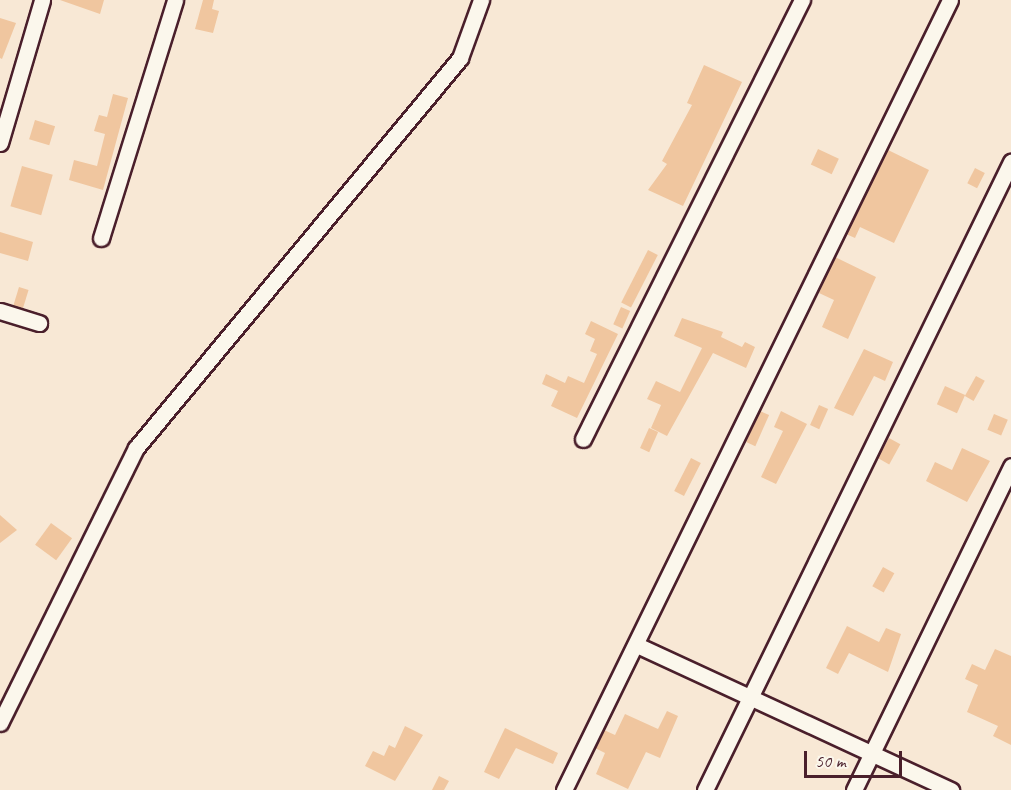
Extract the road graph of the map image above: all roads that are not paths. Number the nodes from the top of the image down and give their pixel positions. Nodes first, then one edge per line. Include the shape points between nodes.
1 (42, 0) edge
2 (175, 0) edge
3 (481, 0) edge
4 (802, 0) edge
5 (950, 0) edge
6 (0, 143) edge
7 (1011, 162) edge
8 (101, 238) dead end
9 (0, 311) edge
10 (39, 323) dead end
11 (583, 439) dead end
12 (1011, 466) edge
13 (639, 646) junction
14 (751, 698) junction
15 (0, 723) edge
16 (872, 753) junction
17 (564, 790) edge
18 (705, 790) edge
19 (854, 790) edge
20 (951, 790) edge

1 - 6 street
2 - 8 street
3 - 15 street via 460,58 136,448
4 - 11 street
5 - 13 street
7 - 14 street
9 - 10 street
12 - 16 street
13 - 14 street
13 - 17 street
14 - 16 street
14 - 18 street
16 - 19 street
16 - 20 street

